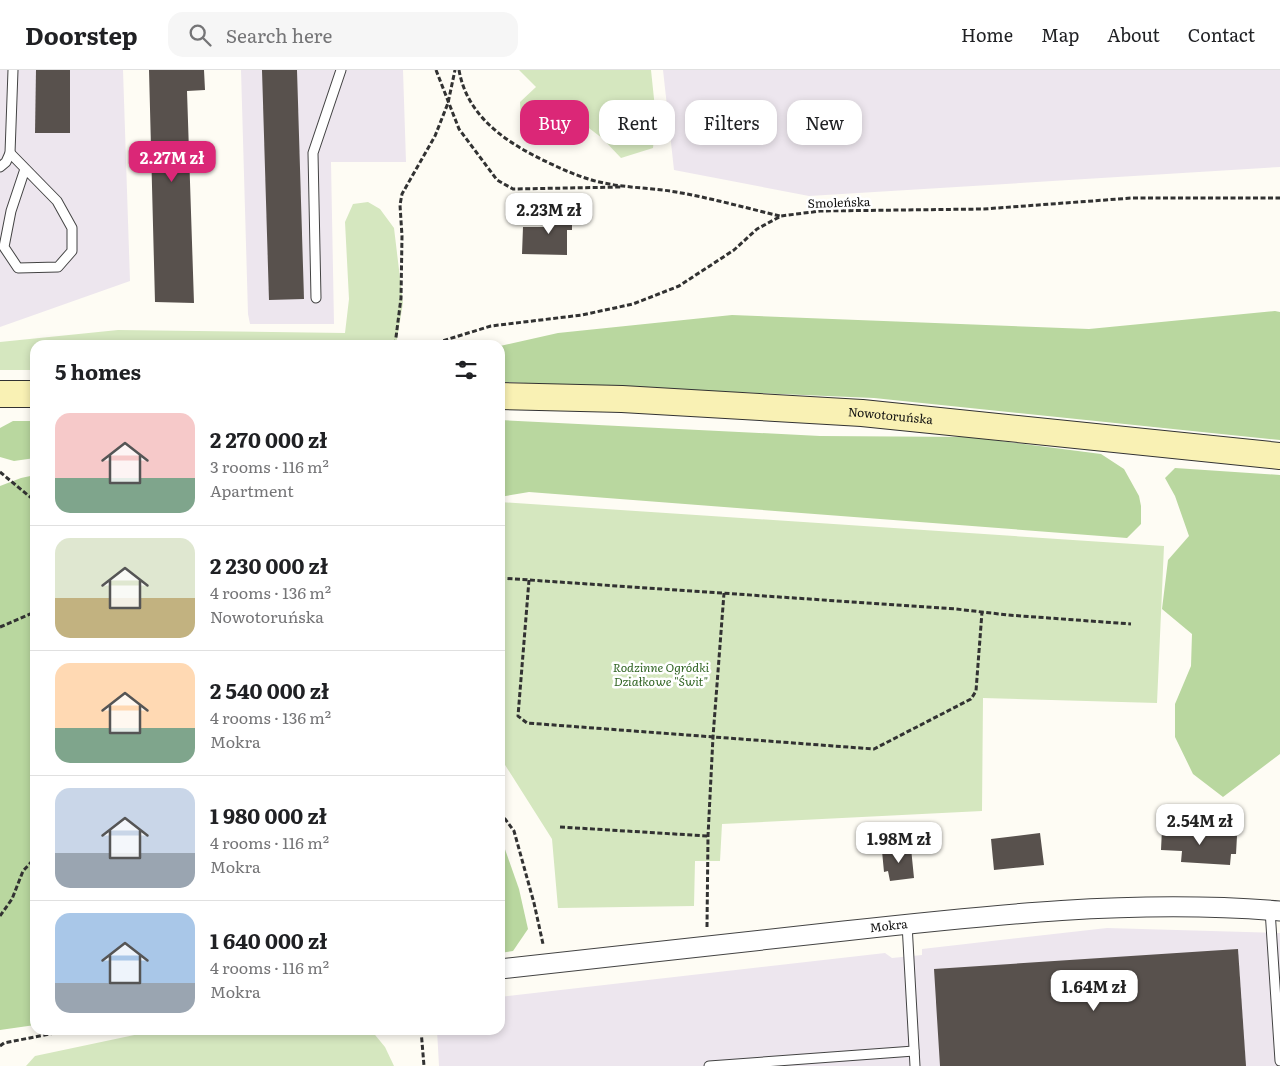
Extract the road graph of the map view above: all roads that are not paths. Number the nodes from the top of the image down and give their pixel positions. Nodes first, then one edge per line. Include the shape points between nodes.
1 (13, 70) edge
2 (341, 70) edge
3 (10, 153) junction
4 (0, 167) edge
5 (25, 168) junction
6 (316, 298) dead end
7 (0, 394) edge
8 (30, 394) edge
9 (505, 396) edge
10 (1280, 456) edge
11 (1275, 910) edge
12 (907, 924) junction
13 (505, 968) edge
14 (914, 1051) junction
15 (1280, 1061) edge
16 (709, 1066) edge
17 (915, 1066) edge

1 - 3 lane
2 - 6 lane via 313,153
3 - 4 lane
3 - 5 lane
5 - 5 lane via 57,201 72,228 72,251 58,267 18,268 4,247
7 - 8 main road
9 - 10 main road, Nowotoruńska via 622,399 862,413
11 - 12 street, Mokra via 1100,908
11 - 15 lane
12 - 13 street, Mokra
12 - 14 lane
14 - 16 lane
14 - 17 lane

